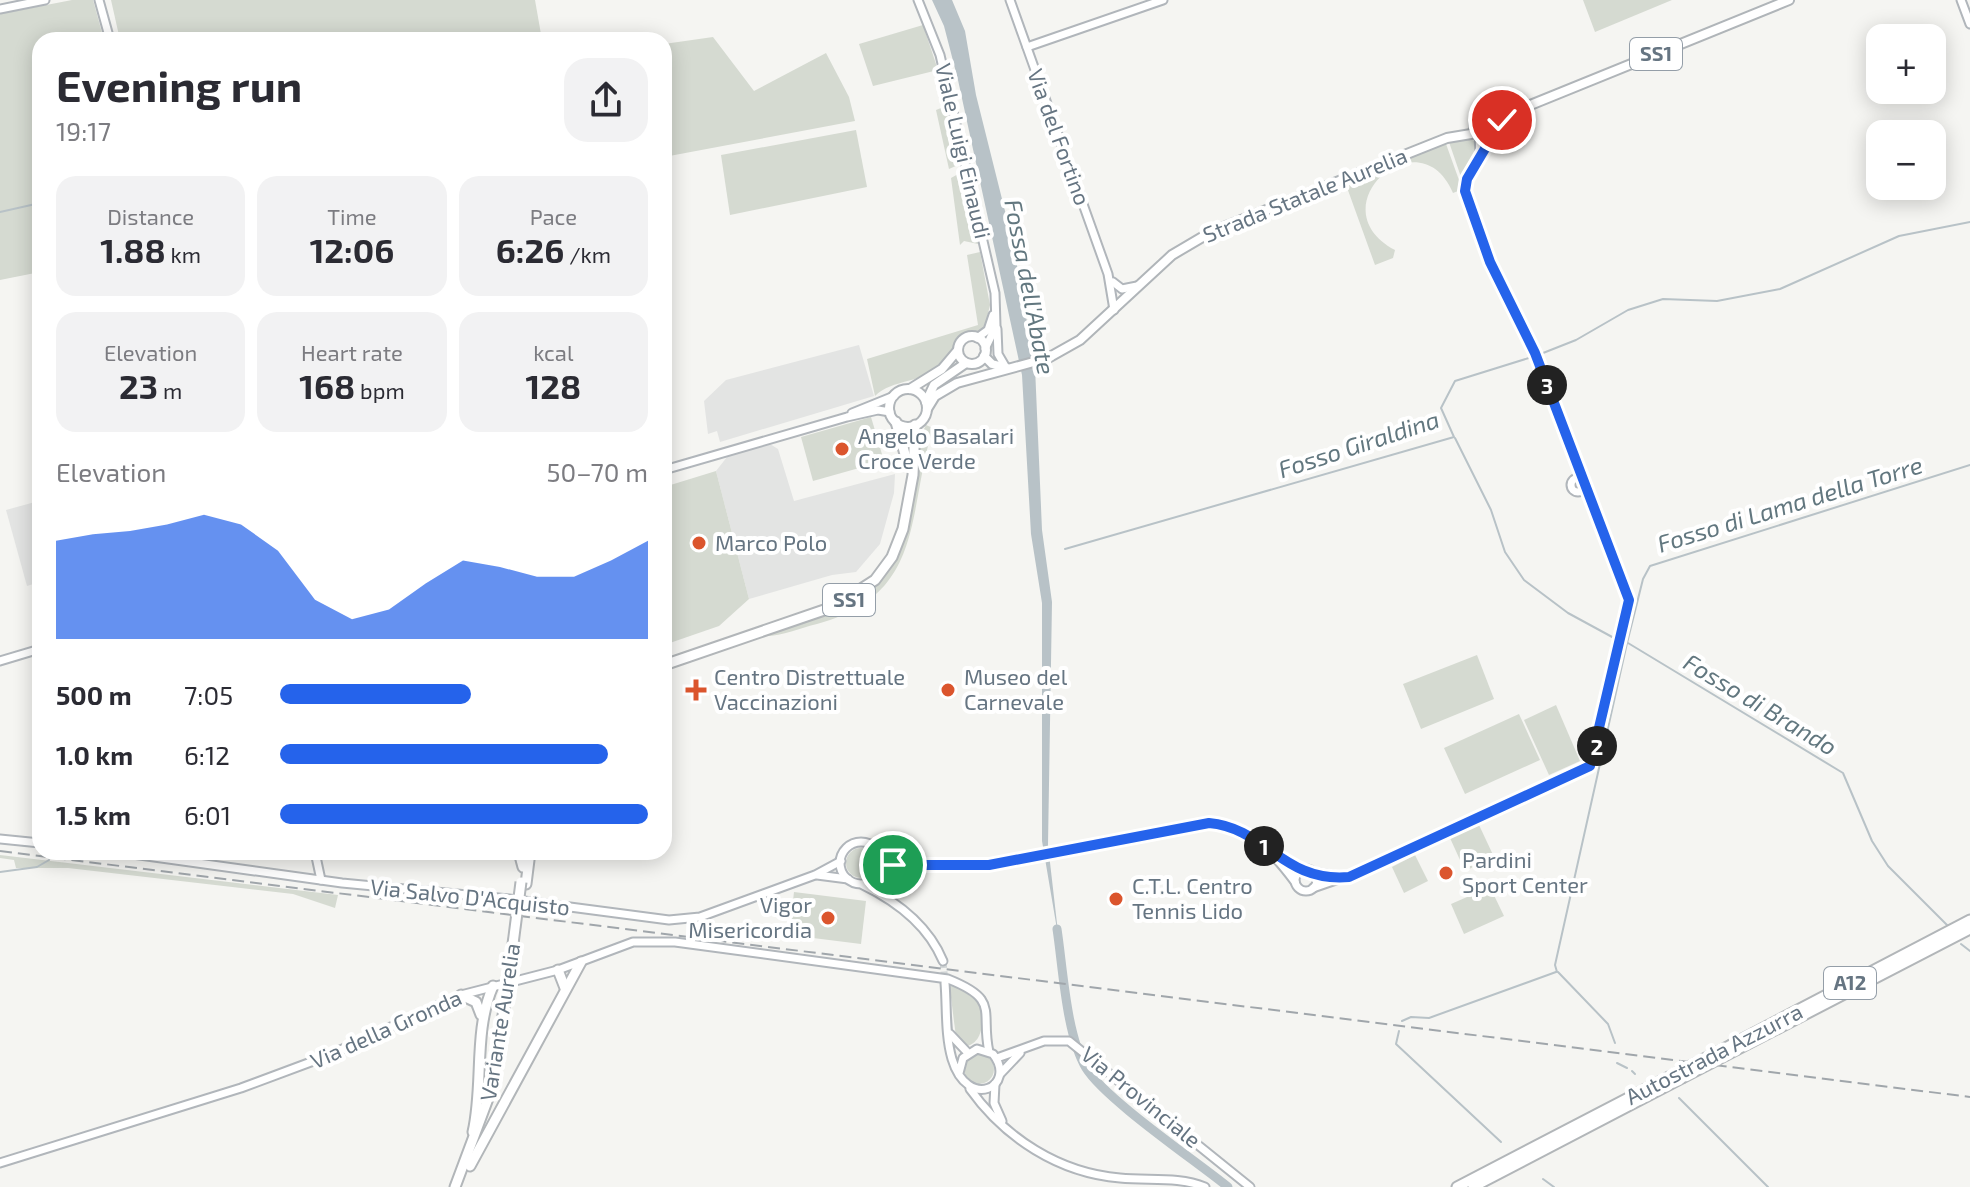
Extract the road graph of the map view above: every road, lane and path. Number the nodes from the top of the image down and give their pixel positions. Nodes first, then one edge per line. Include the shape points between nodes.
1 (45, 0) edge
2 (99, 0) edge
3 (918, 0) edge
4 (1010, 0) edge
5 (1163, 0) edge
6 (1789, 0) edge
7 (1961, 0) edge
8 (0, 9) edge
9 (1970, 24) edge
10 (108, 32) edge
11 (1027, 47) junction
12 (1523, 108) junction
13 (1490, 115) junction
14 (1476, 120) junction
15 (1494, 131) junction
16 (1478, 134) junction
17 (1447, 138) junction
18 (1477, 164) junction
19 (1139, 285) junction
20 (1116, 291) junction
21 (1125, 300) junction
22 (995, 305) junction
23 (1114, 310) junction
24 (996, 326) junction
25 (977, 338) junction
26 (958, 350) junction
27 (983, 356) junction
28 (966, 363) junction
29 (1012, 368) junction
30 (957, 383) junction
31 (910, 389) junction
32 (894, 396) junction
33 (926, 406) junction
34 (890, 412) junction
35 (847, 417) junction
36 (896, 422) junction
37 (915, 425) junction
38 (1572, 456) junction
39 (672, 468) edge
40 (1572, 481) junction
41 (1582, 486) junction
42 (32, 651) edge
43 (672, 659) edge
44 (672, 659) edge
45 (0, 661) edge
46 (0, 839) edge
47 (32, 842) edge
48 (877, 849) junction
49 (1278, 859) junction
50 (176, 860) edge
51 (317, 860) edge
52 (524, 860) edge
53 (525, 860) edge
54 (841, 861) junction
55 (909, 864) junction
56 (1302, 870) junction
57 (880, 871) junction
58 (1313, 872) junction
59 (815, 875) junction
60 (1349, 877) junction
61 (848, 879) junction
62 (321, 880) junction
63 (1295, 882) junction
64 (524, 883) junction
65 (862, 884) junction
66 (1313, 888) junction
67 (892, 899) junction
68 (1970, 920) edge
69 (1970, 929) edge
70 (943, 961) tunnel mouth
71 (581, 962) junction
72 (558, 970) junction
73 (945, 983) tunnel mouth
74 (493, 986) junction
75 (565, 988) junction
76 (461, 995) junction
77 (482, 1019) junction
78 (988, 1026) junction
79 (949, 1032) junction
80 (1734, 1047) junction
81 (972, 1051) junction
82 (989, 1052) junction
83 (1022, 1052) junction
84 (997, 1058) junction
85 (959, 1073) junction
86 (1000, 1075) junction
87 (995, 1084) junction
88 (970, 1089) junction
89 (1003, 1123) junction
90 (0, 1163) edge
91 (466, 1168) junction
92 (458, 1187) edge
93 (1205, 1187) edge
94 (1250, 1187) edge
95 (1457, 1187) edge
96 (1473, 1187) edge

1 - 8 street
2 - 10 street
3 - 22 street, Viale Luigi Einaudi via 940,55
4 - 11 street, Via del Fortino
5 - 11 street
6 - 12 main road, SS1
7 - 9 street
11 - 20 street, Via del Fortino
12 - 13 main road, SS1
12 - 15 main road, SS1
13 - 14 main road, SS1
13 - 15 main road
14 - 16 main road
14 - 17 main road, Strada Statale Aurelia / SS1
15 - 16 main road, SS1
15 - 18 street
16 - 17 main road, Strada Statale Aurelia / SS1
16 - 18 street
17 - 19 main road, Strada Statale Aurelia / SS1 via 1211,232 1172,255
18 - 38 street via 1465,183 1466,194
19 - 20 street
19 - 21 main road, Strada Statale Aurelia / SS1
20 - 21 street, Via del Fortino
20 - 23 street
21 - 23 main road, Strada Statale Aurelia / SS1
22 - 24 street, Viale Luigi Einaudi
22 - 25 street via 989,328
23 - 29 main road, Strada Statale Aurelia / SS1 via 1089,334
24 - 27 street, Viale Luigi Einaudi
24 - 29 street, Viale Luigi Einaudi via 998,356
25 - 26 main road via 963,340
25 - 27 main road
26 - 28 main road
26 - 31 main road via 942,369
27 - 28 main road
27 - 29 main road
27 - 30 main road
28 - 33 main road via 934,385
29 - 30 main road, Strada Statale Aurelia
30 - 33 main road
31 - 32 main road
31 - 33 main road
32 - 34 main road
32 - 35 street
33 - 37 main road via 923,420
34 - 35 street
34 - 36 main road, SS1
35 - 39 street
36 - 37 main road
36 - 44 highway, SS1 via 908,458 905,492 895,537 872,574 832,602
37 - 43 highway, SS1 via 903,529 875,580 833,607
38 - 40 street
38 - 41 street
40 - 41 street
40 - 41 street via 1571,489
41 - 60 street via 1617,564 1630,609 1590,766
42 - 45 street
46 - 47 street
48 - 54 street via 856,843
48 - 55 street
48 - 57 street
49 - 55 street via 1236,828 1209,823 1021,860
49 - 56 street
49 - 63 street
50 - 62 street, Via Salvo D'Acquisto
51 - 62 street
52 - 64 highway, Variante Aurelia
53 - 64 highway, Variante Aurelia
54 - 59 street, Via Salvo D'Acquisto
54 - 61 street
55 - 57 street
56 - 58 street
56 - 63 street
57 - 65 street
57 - 67 street
58 - 60 street
58 - 66 street
59 - 61 street, Via Salvo D'Acquisto
59 - 62 street, Via Salvo D'Acquisto via 700,917 669,920
60 - 66 street
61 - 65 street
63 - 66 street via 1302,891
64 - 91 highway, Variante Aurelia, bridge via 495,1096
65 - 67 street
67 - 70 street via 929,934
68 - 80 highway, Autostrada Azzurra / A12
69 - 80 highway, Autostrada Azzurra / A12
71 - 72 street, Via della Gronda
71 - 75 highway
71 - 78 street, Via della Gronda via 626,944 653,940 938,977 978,996 988,1012
72 - 74 street, Via della Gronda
72 - 75 highway
73 - 79 street
74 - 76 street, Via della Gronda
74 - 77 highway
75 - 91 highway
76 - 77 highway via 476,1002
76 - 90 street, Via della Gronda via 265,1079
77 - 91 highway via 478,1102
78 - 81 street
78 - 82 street, Via della Gronda
79 - 81 street via 958,1045
79 - 85 street
80 - 95 highway, Autostrada Azzurra / A12, bridge
80 - 96 highway, Autostrada Azzurra / A12, bridge
81 - 82 street
81 - 85 street via 961,1061
82 - 84 street
83 - 84 street, Via Provinciale
83 - 86 street, Via Provinciale
83 - 94 street, Via Provinciale via 1052,1039 1069,1041
84 - 86 street
85 - 88 street
86 - 87 street
87 - 88 street via 986,1090
87 - 89 street via 994,1103
88 - 89 street
89 - 93 street via 1061,1165 1099,1175 1179,1180
91 - 92 highway, Variante Aurelia

